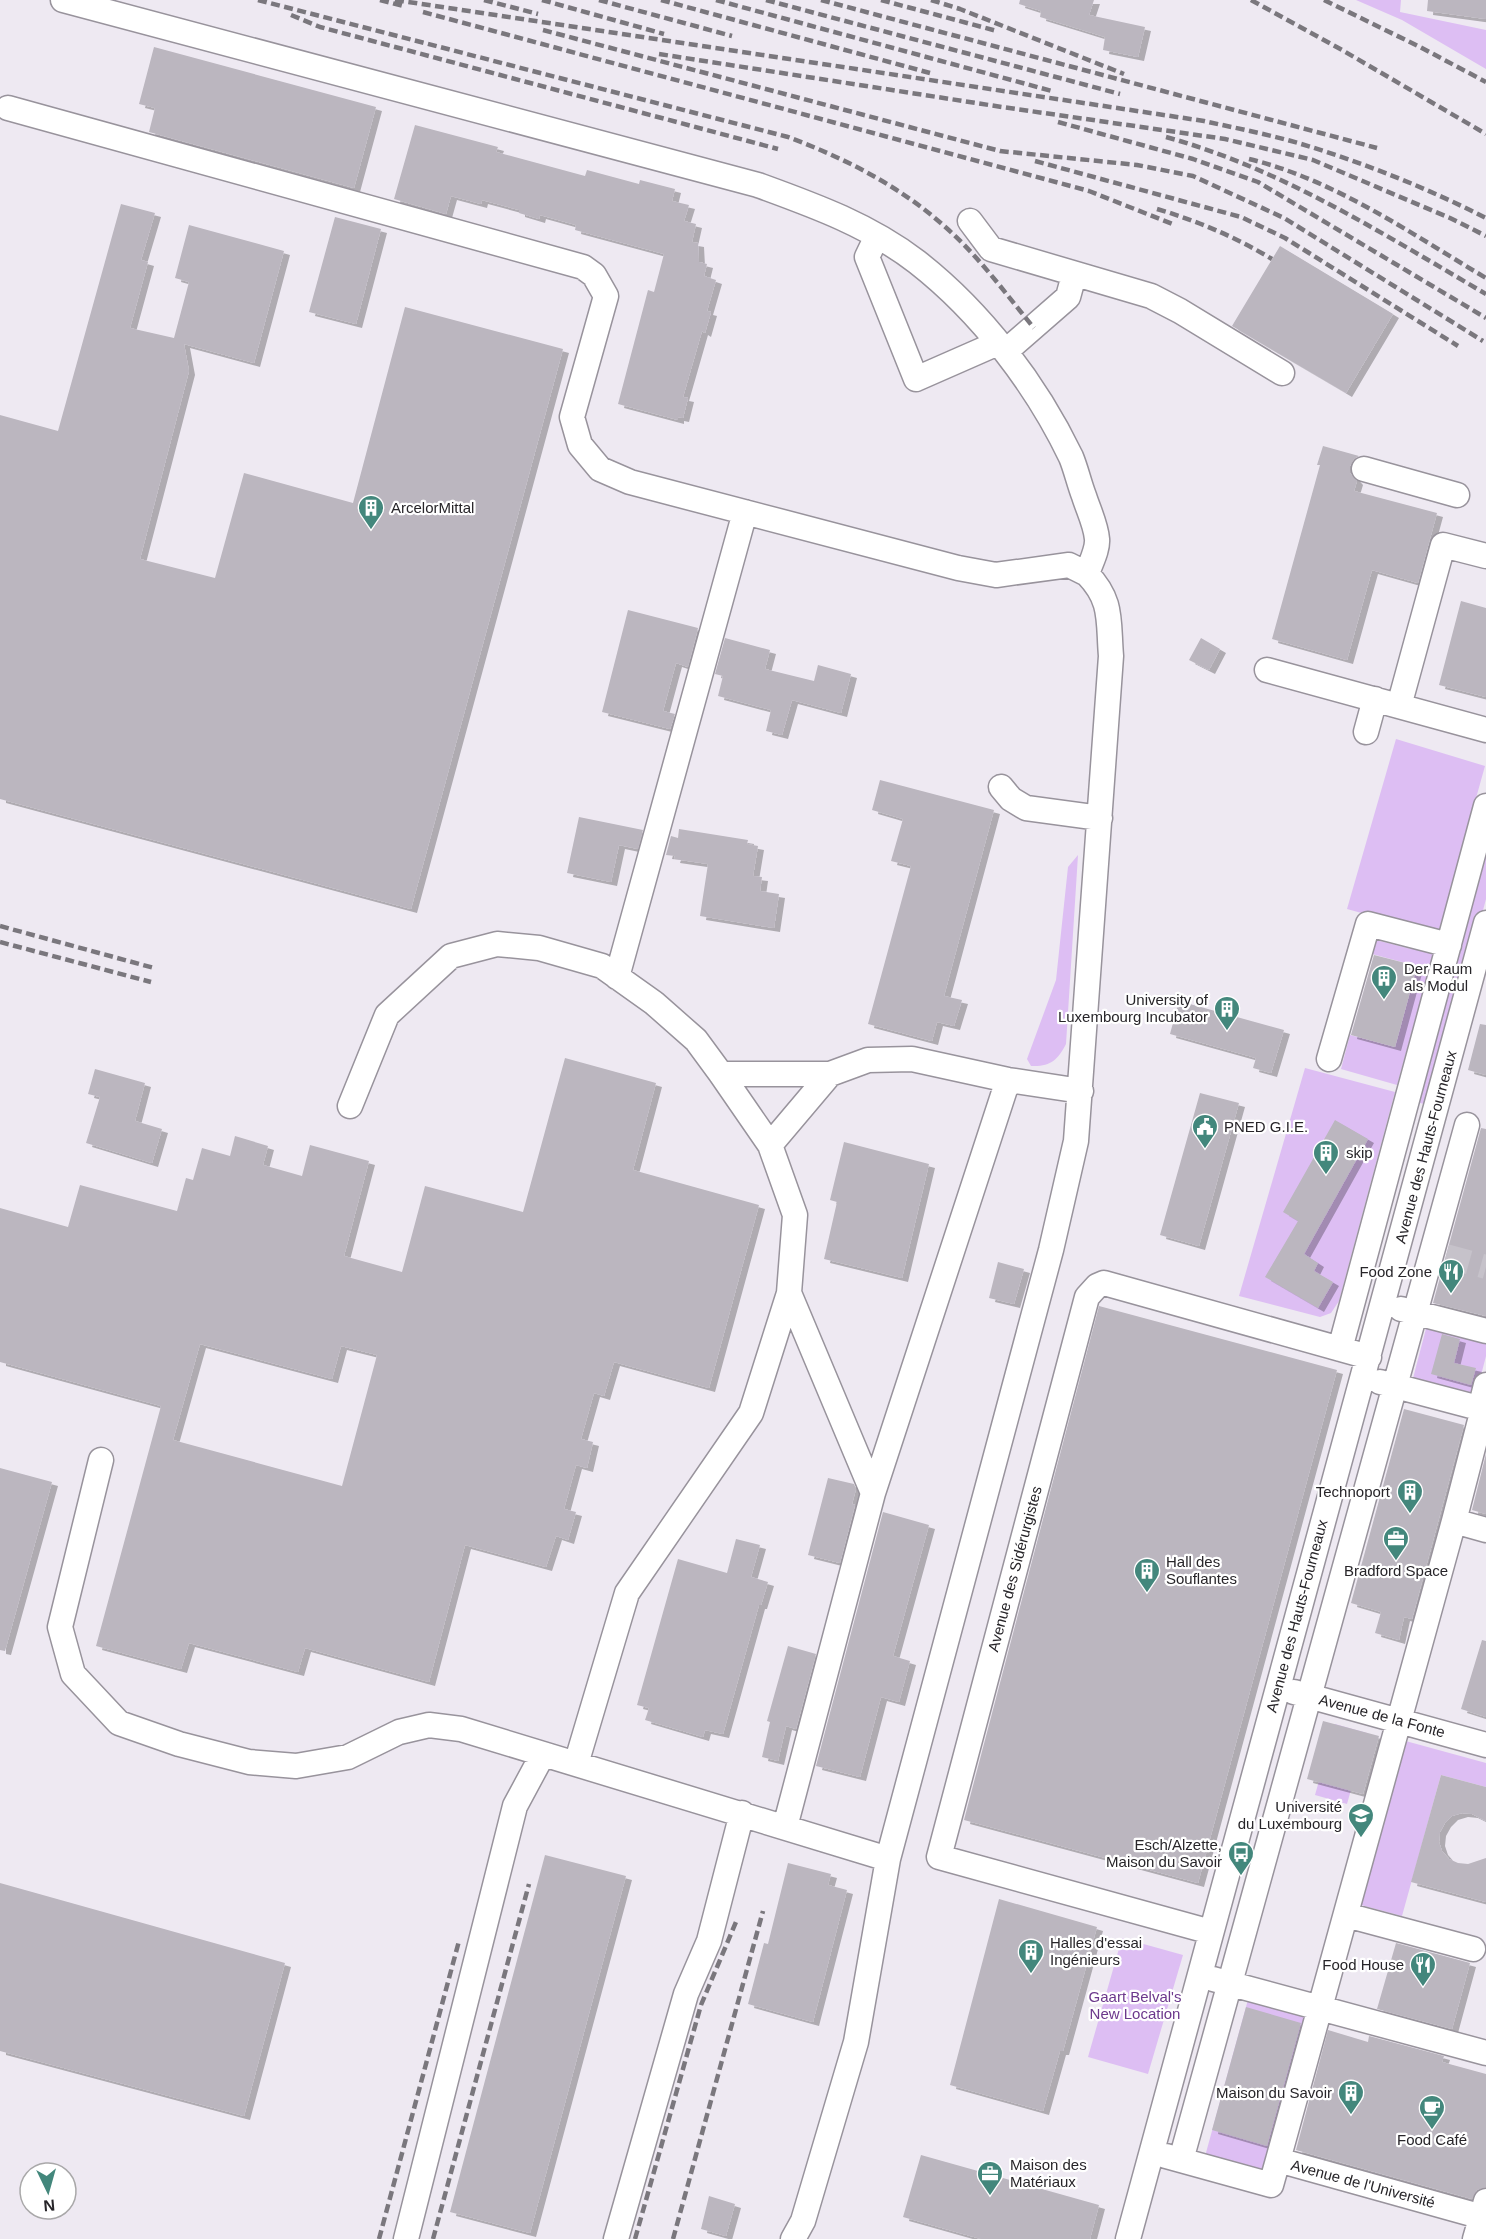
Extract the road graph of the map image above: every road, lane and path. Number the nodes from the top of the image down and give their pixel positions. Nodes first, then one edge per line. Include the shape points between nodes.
1 (63, 0) edge
2 (9, 108) dead end
3 (970, 221) dead end
4 (877, 236) junction
5 (1074, 275) junction
6 (1002, 347) junction
7 (1282, 372) dead end
8 (1364, 469) dead end
9 (1457, 495) dead end
10 (745, 512) junction
11 (1486, 556) edge
12 (1087, 574) junction
13 (1267, 670) dead end
14 (1375, 699) junction
15 (1399, 706) junction
16 (1486, 730) edge
17 (1366, 732) dead end
18 (1001, 787) dead end
19 (1486, 806) edge
20 (1100, 818) junction
21 (1486, 923) edge
22 (1449, 945) junction
23 (617, 977) junction
24 (1329, 1059) dead end
25 (721, 1074) junction
26 (830, 1074) junction
27 (1008, 1080) junction
28 (1081, 1091) junction
29 (350, 1106) dead end
30 (1434, 1116) junction
31 (1477, 1127) edge
32 (770, 1145) junction
33 (789, 1293) junction
34 (1383, 1304) junction
35 (1415, 1312) junction
36 (1486, 1331) edge
37 (1340, 1349) junction
38 (1366, 1367) junction
39 (1486, 1385) edge
40 (1395, 1386) junction
41 (1483, 1410) edge
42 (100, 1460) dead end
43 (873, 1493) junction
44 (1454, 1521) junction
45 (1486, 1530) edge
46 (1277, 1688) junction
47 (1308, 1696) junction
48 (1399, 1721) junction
49 (1486, 1745) edge
50 (543, 1754) junction
51 (576, 1764) junction
52 (742, 1813) junction
53 (785, 1827) junction
54 (888, 1859) junction
55 (1346, 1915) junction
56 (1210, 1932) junction
57 (1478, 1951) edge
58 (1199, 1975) junction
59 (1229, 1983) junction
60 (1320, 2008) junction
61 (1486, 2052) edge
62 (1152, 2152) junction
63 (1181, 2160) junction
64 (1278, 2160) junction
65 (1482, 2218) edge
66 (406, 2239) edge
67 (616, 2239) edge
68 (793, 2239) edge
69 (1128, 2239) edge

1 - 4 street via 758,185 823,208
2 - 10 street via 583,267 594,275 606,296 572,417 580,445 600,469 630,482
3 - 5 street via 991,249
4 - 6 street via 961,300
4 - 6 street via 867,257 916,379
5 - 6 street via 1068,297
5 - 7 street via 1151,296
6 - 12 street via 1027,379 1071,458 1097,540
8 - 9 street
10 - 12 street via 996,575 1069,565
10 - 23 street
11 - 15 street via 1443,545
12 - 20 street via 1107,602 1111,656
13 - 14 street
14 - 15 street
14 - 17 street
15 - 16 street
18 - 20 street via 1026,808
19 - 22 street, Avenue des Hauts-Fourneaux
20 - 28 street
21 - 30 street, Avenue des Hauts-Fourneaux
22 - 24 street via 1368,924
22 - 37 street, Avenue des Hauts-Fourneaux
23 - 25 street via 696,1040
23 - 29 street via 602,966 539,948 497,944 451,956 387,1015
25 - 26 street
25 - 32 street
26 - 27 street via 868,1060 912,1059
26 - 32 street
27 - 28 street
27 - 43 street
28 - 54 street via 1065,1195
30 - 31 street
30 - 34 street, Avenue des Hauts-Fourneaux
31 - 35 street, Avenue des Hauts-Fourneaux via 1439,1254
32 - 33 street via 795,1215
33 - 43 street
33 - 51 street via 751,1413 627,1593
34 - 35 street
34 - 38 street, Avenue des Hauts-Fourneaux
35 - 36 street
35 - 40 street, Avenue des Hauts-Fourneaux
37 - 38 street, Avenue des Sidérurgistes
37 - 56 street, Avenue des Sidérurgistes via 1104,1283 1087,1297 939,1857
38 - 40 street, Avenue des Sidérurgistes
38 - 46 street, Avenue des Hauts-Fourneaux
39 - 41 street
40 - 41 street, Avenue des Sidérurgistes
40 - 47 street, Avenue des Hauts-Fourneaux
41 - 44 street
42 - 50 street via 60,1627 73,1674 119,1723 249,1762 296,1766 348,1756 399,1732 429,1725 461,1730
43 - 53 street
44 - 45 street
44 - 48 street
46 - 47 street, Avenue de la Fonte
46 - 56 street, Avenue des Hauts-Fourneaux
47 - 48 street, Avenue de la Fonte
47 - 59 street, Avenue des Hauts-Fourneaux
48 - 49 street, Avenue de la Fonte
48 - 55 street
50 - 51 street
50 - 66 street via 515,1806
51 - 52 street
52 - 53 street
52 - 67 street via 709,1941 686,1994
53 - 54 street
54 - 68 street via 856,2042 802,2221
55 - 57 street
55 - 60 street
56 - 58 street, Avenue des Hauts-Fourneaux
58 - 59 street
58 - 62 street, Avenue des Hauts-Fourneaux
59 - 60 street
59 - 63 street, Avenue des Hauts-Fourneaux
60 - 61 street
60 - 64 street
62 - 63 street, Avenue de l'Université
62 - 69 street, Avenue des Hauts-Fourneaux
63 - 64 street, Avenue de l'Université via 1271,2185
64 - 65 street, Avenue de l'Université

